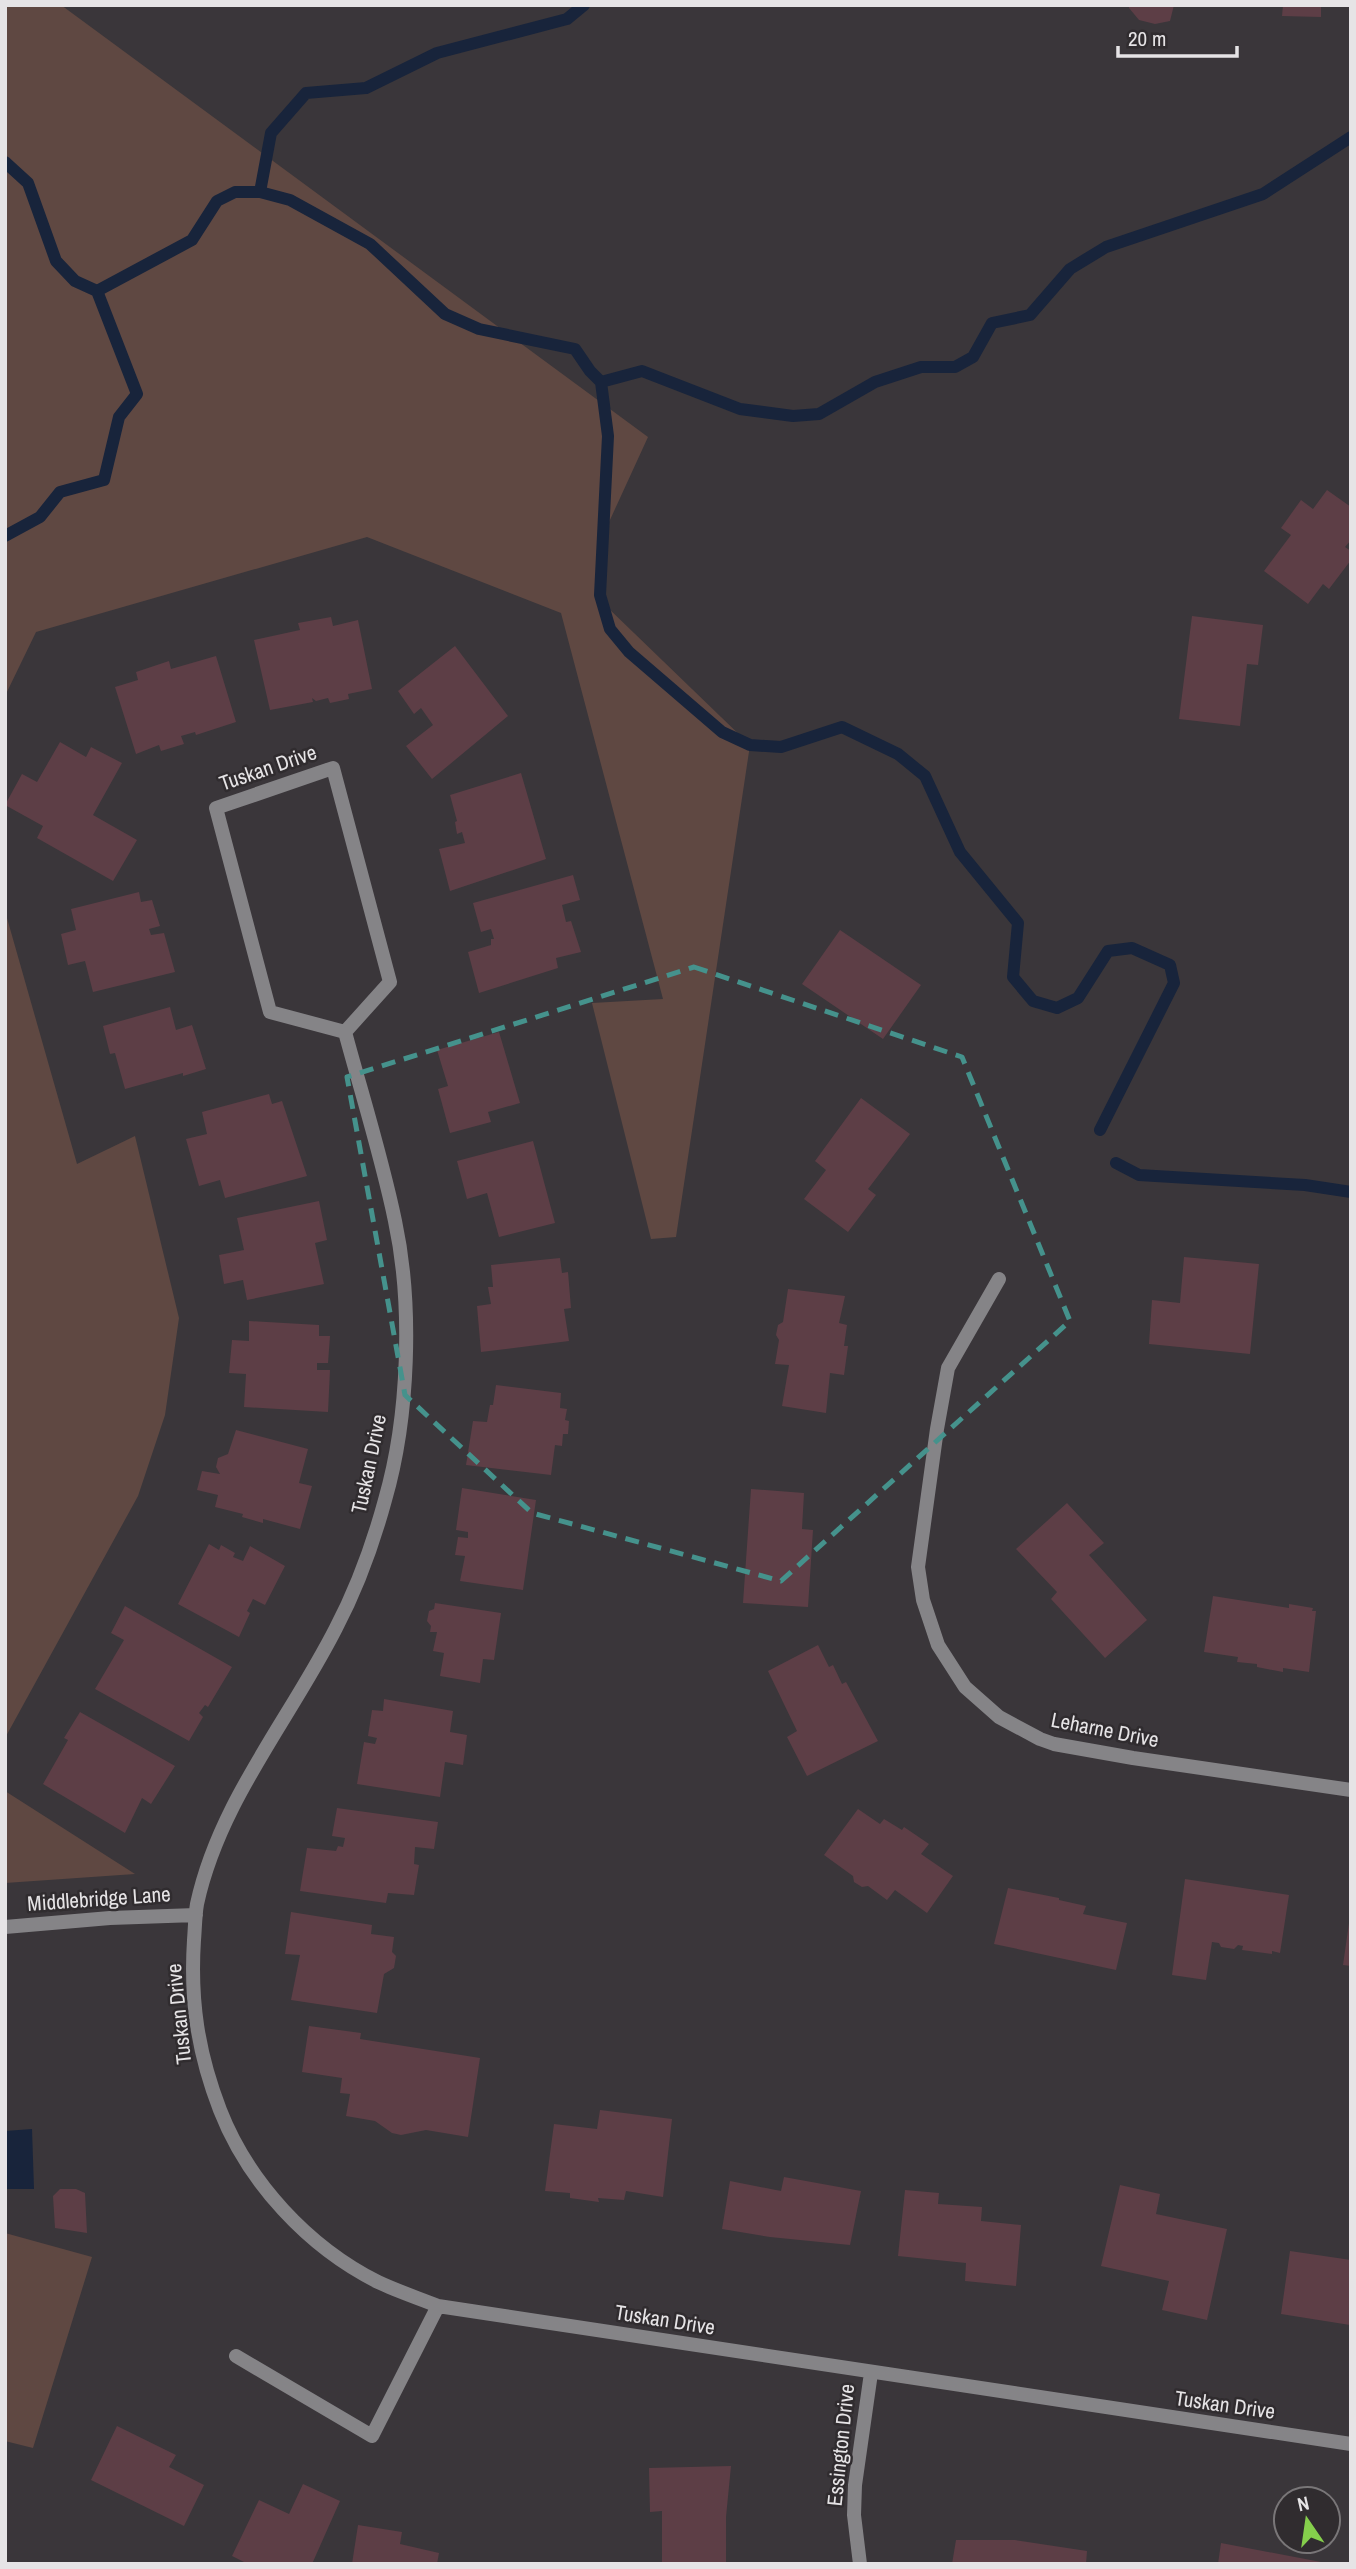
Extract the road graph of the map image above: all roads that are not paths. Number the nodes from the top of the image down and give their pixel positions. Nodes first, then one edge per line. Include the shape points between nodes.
1 (345, 1032) junction
2 (999, 1279) dead end
3 (1351, 1790) edge
4 (196, 1915) junction
5 (5, 1927) edge
6 (438, 2306) junction
7 (236, 2356) dead end
8 (871, 2373) junction
9 (1351, 2444) edge
10 (860, 2564) edge

1 - 1 street, Tuskan Drive via 270,1012 216,808 333,768 390,982
1 - 4 street, Tuskan Drive via 397,1233 404,1279 402,1416 386,1499 358,1580 336,1629 245,1782 214,1853
2 - 3 street, Leharne Drive via 948,1368 918,1567 938,1645 965,1686 999,1717 1054,1744
4 - 5 street, Middlebridge Lane
4 - 6 street, Tuskan Drive via 192,1975 198,2042 205,2073 234,2141 261,2183 303,2230 379,2283
6 - 7 street via 372,2436
6 - 8 street, Tuskan Drive
8 - 9 street, Tuskan Drive
8 - 10 street, Essington Drive via 855,2486

